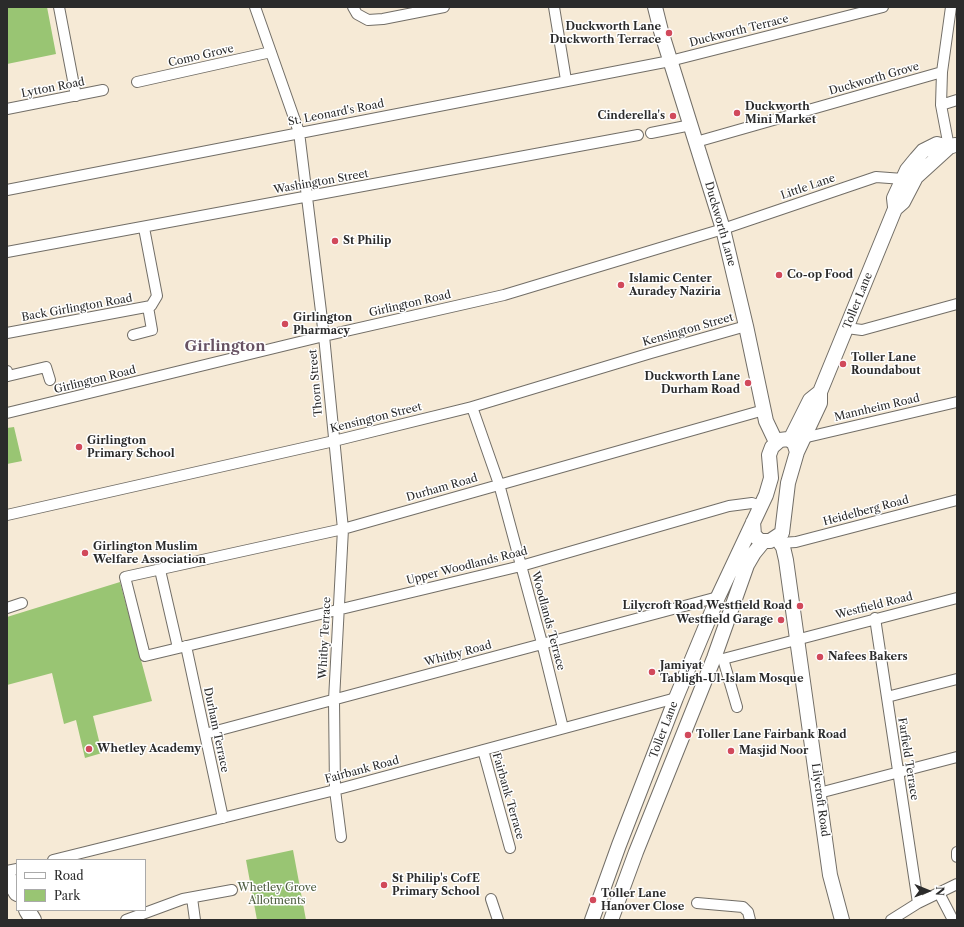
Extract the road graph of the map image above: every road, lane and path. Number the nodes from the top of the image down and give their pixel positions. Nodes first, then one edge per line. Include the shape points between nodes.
1 (59, 7) edge
2 (255, 7) edge
3 (353, 7) edge
4 (444, 7) edge
5 (554, 7) edge
6 (656, 7) edge
7 (883, 7) edge
8 (951, 7) edge
9 (271, 52) junction
10 (670, 61) junction
11 (942, 72) junction
12 (566, 80) junction
13 (137, 82) dead end
14 (103, 90) dead end
15 (76, 96) junction
16 (957, 100) edge
17 (941, 105) junction
18 (7, 109) edge
19 (691, 125) junction
20 (299, 132) junction
21 (651, 133) dead end
22 (638, 135) dead end
23 (696, 142) junction
24 (953, 146) edge
25 (905, 186) junction
26 (7, 190) edge
27 (307, 197) junction
28 (144, 228) junction
29 (723, 229) junction
30 (7, 252) edge
31 (957, 304) edge
32 (150, 307) junction
33 (746, 326) junction
34 (847, 328) junction
35 (7, 332) edge
36 (133, 335) dead end
37 (324, 336) junction
38 (7, 370) edge
39 (50, 380) dead end
40 (957, 402) edge
41 (472, 407) junction
42 (764, 410) junction
43 (7, 413) edge
44 (790, 440) junction
45 (334, 441) junction
46 (499, 484) junction
47 (957, 500) edge
48 (760, 506) junction
49 (7, 515) edge
50 (753, 522) junction
51 (344, 529) junction
52 (774, 541) junction
53 (521, 566) junction
54 (160, 570) junction
55 (718, 597) junction
56 (957, 598) edge
57 (22, 603) dead end
58 (733, 603) junction
59 (7, 608) edge
60 (338, 610) junction
61 (875, 618) junction
62 (796, 639) junction
63 (542, 643) junction
64 (182, 647) junction
65 (145, 656) joint
66 (718, 658) junction
67 (957, 679) edge
68 (887, 697) junction
69 (676, 698) junction
70 (334, 700) junction
71 (696, 702) junction
72 (737, 708) dead end
73 (563, 728) junction
74 (205, 734) junction
75 (483, 750) junction
76 (957, 757) edge
77 (898, 772) junction
78 (643, 784) junction
79 (336, 790) junction
80 (660, 790) junction
81 (819, 793) junction
82 (223, 818) junction
83 (341, 837) dead end
84 (619, 845) junction
85 (510, 848) dead end
86 (636, 852) junction
87 (957, 852) edge
88 (957, 857) edge
89 (57, 859) edge
90 (7, 876) edge
91 (957, 884) edge
92 (232, 890) dead end
93 (16, 891) edge
94 (939, 893) junction
95 (192, 898) junction
96 (491, 899) dead end
97 (697, 903) dead end
98 (918, 903) junction
99 (28, 911) edge
100 (33, 920) edge
101 (126, 920) edge
102 (195, 920) edge
103 (498, 920) edge
104 (592, 920) edge
105 (611, 920) edge
106 (750, 920) edge
107 (842, 920) edge
108 (891, 920) edge
109 (953, 920) edge

1 - 15 street
2 - 9 street, Thorn Street
3 - 4 street via 357,14 368,20
5 - 12 street
6 - 10 main road, Duckworth Lane
7 - 10 street, Duckworth Terrace
8 - 11 street
9 - 13 street, Como Grove
9 - 20 street, Thorn Street
10 - 12 street, St. Leonard's Road
10 - 19 main road, Duckworth Lane
11 - 17 street
11 - 23 street, Duckworth Grove
12 - 20 street, St. Leonard's Road
14 - 15 street, Lytton Road
15 - 18 street, Lytton Road
16 - 17 street
17 - 24 street
19 - 21 street
19 - 23 main road, Duckworth Lane
20 - 26 street, St. Leonard's Road
20 - 27 street, Thorn Street
22 - 27 street, Washington Street
23 - 29 main road, Duckworth Lane
24 - 25 main road, Toller Lane
25 - 29 street, Little Lane via 888,176 876,177
25 - 34 main road, Toller Lane via 903,202 895,209
27 - 28 street, Washington Street
27 - 37 street, Thorn Street
28 - 30 street, Washington Street
28 - 32 street via 158,296
29 - 33 main road, Duckworth Lane
29 - 37 street, Girlington Road via 504,295
31 - 34 street via 862,330
32 - 35 street, Back Girlington Road
32 - 36 street via 152,330
33 - 41 street, Kensington Street
33 - 42 main road, Duckworth Lane
34 - 44 main road, Toller Lane via 820,392 810,400
37 - 43 street, Girlington Road
37 - 45 street, Thorn Street
38 - 39 street via 8,376 46,367
40 - 44 street, Mannheim Road
41 - 45 street, Kensington Street
41 - 46 street, Woodlands Terrace
42 - 44 main road, Duckworth Lane via 769,429
42 - 46 street, Durham Road
44 - 48 main road, Toller Lane via 772,447 769,455 770,485
44 - 52 main road, Toller Lane via 795,444 797,452 786,491 783,531
45 - 49 street, Kensington Street
45 - 51 street, Whitby Terrace
46 - 51 street, Durham Road
46 - 53 street, Woodlands Terrace
47 - 52 street, Heidelberg Road via 796,542
48 - 50 main road, Toller Lane
48 - 53 street, Upper Woodlands Road via 752,503 729,506
50 - 52 main road via 754,535 758,540
50 - 55 main road, Toller Lane
51 - 54 street, Durham Road
51 - 60 street, Whitby Terrace
52 - 58 main road, Toller Lane via 750,559
52 - 62 main road, Lilycroft Road via 786,560
53 - 60 street, Upper Woodlands Road
53 - 63 street, Woodlands Terrace
54 - 64 street, Durham Terrace
54 - 65 street, Durham Road via 125,577
55 - 58 main road
55 - 63 street, Whitby Road
55 - 69 main road, Toller Lane
56 - 61 street, Westfield Road
57 - 59 street
58 - 66 main road, Toller Lane
60 - 64 street, Upper Woodlands Road
60 - 70 street, Whitby Terrace
61 - 62 street, Westfield Road
61 - 68 street, Farfield Terrace
62 - 66 street, Westfield Road
62 - 81 main road, Lilycroft Road
63 - 70 street, Whitby Road
63 - 73 street, Woodlands Terrace
64 - 65 street, Upper Woodlands Road
64 - 74 street, Durham Terrace
66 - 71 main road, Toller Lane
66 - 72 street
67 - 68 street
68 - 77 street, Farfield Terrace
69 - 71 main road
69 - 73 street, Fairbank Road
69 - 78 main road, Toller Lane
70 - 74 street, Whitby Road
70 - 79 street, Whitby Terrace
71 - 80 main road, Toller Lane
73 - 75 street, Fairbank Road
74 - 82 street, Durham Terrace
75 - 79 street, Fairbank Road
75 - 85 street, Fairbank Terrace
76 - 77 street
77 - 81 street
77 - 98 street, Farfield Terrace
78 - 80 main road
78 - 84 main road, Toller Lane
79 - 82 street, Fairbank Road
79 - 83 street, Whitby Terrace
80 - 86 main road, Toller Lane
81 - 107 main road, Lilycroft Road via 830,875
82 - 89 street, Fairbank Road
84 - 86 main road
84 - 104 main road, Toller Lane
86 - 105 main road, Toller Lane
87 - 88 street
90 - 93 main road
91 - 94 street
92 - 95 street
94 - 98 street
94 - 109 street
95 - 101 street
95 - 102 street
96 - 103 street
97 - 106 street via 743,907 748,912
98 - 108 street
99 - 100 main road

